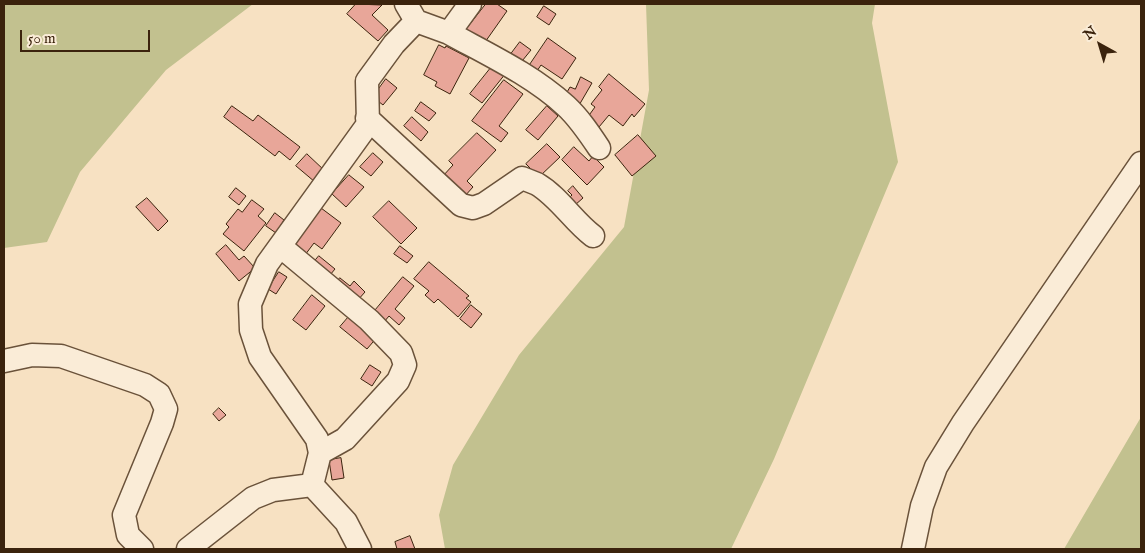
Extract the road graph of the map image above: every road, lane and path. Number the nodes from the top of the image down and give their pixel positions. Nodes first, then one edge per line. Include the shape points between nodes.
1 (470, 4) edge
2 (411, 12) edge
3 (449, 33) junction
4 (368, 118) junction
5 (599, 148) dead end
6 (1141, 163) edge
7 (593, 236) dead end
8 (280, 246) junction
9 (4, 361) edge
10 (320, 453) junction
11 (312, 485) junction
12 (142, 549) edge
13 (188, 549) edge
14 (360, 549) edge
15 (913, 549) edge

1 - 3 street
2 - 3 street
2 - 4 street via 394,44 367,80
3 - 5 street via 514,68 567,106
4 - 7 street via 461,205 473,208 484,204 522,178 537,184 552,196
4 - 8 street via 368,124
6 - 15 street via 940,460 922,506
8 - 10 street via 267,264 250,304 251,330 260,357 317,439
8 - 10 street via 369,320 401,353 406,365 398,381 345,439
9 - 12 street via 32,355 61,356 145,385 159,394 166,409 162,423 124,514 128,534
10 - 11 street
11 - 13 street via 273,490 253,498
11 - 14 street via 346,522

